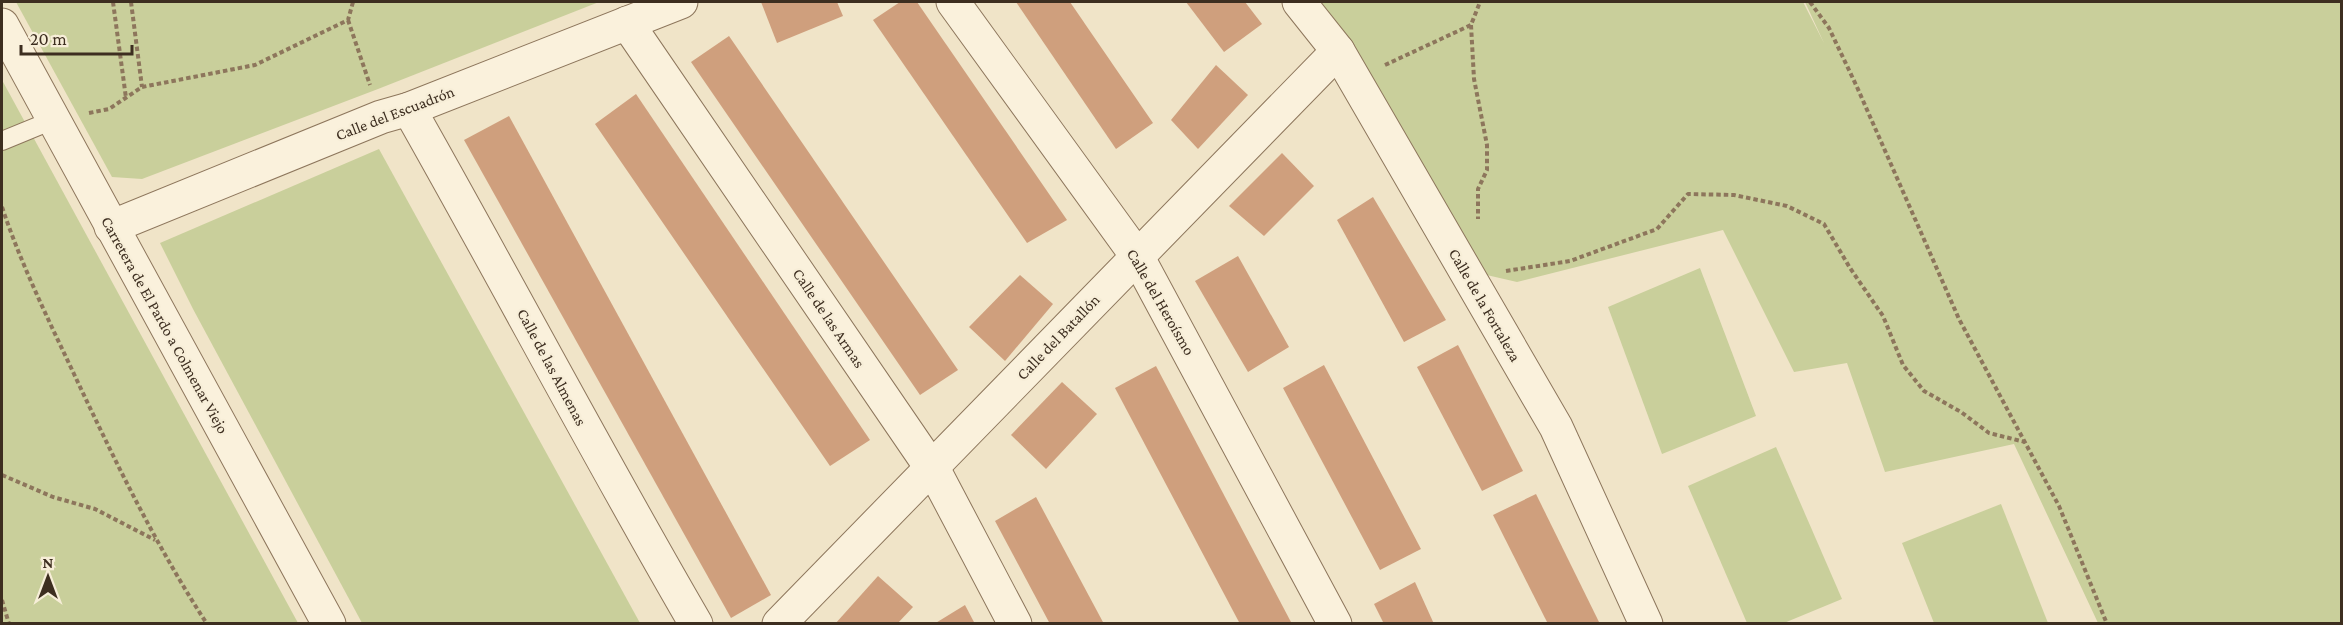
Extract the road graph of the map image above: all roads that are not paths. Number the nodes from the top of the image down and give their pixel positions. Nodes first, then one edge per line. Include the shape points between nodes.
1 (681, 2) edge
2 (953, 2) edge
3 (1299, 2) edge
4 (627, 23) junction
5 (2, 25) edge
6 (1338, 51) junction
7 (395, 113) junction
8 (53, 120) junction
9 (2, 141) edge
10 (111, 227) junction
11 (1137, 256) junction
12 (931, 467) junction
13 (329, 624) edge
14 (696, 624) edge
15 (779, 624) edge
16 (1015, 624) edge
17 (1335, 624) edge
18 (1646, 624) edge

1 - 4 street, Calle del Escuadrón
2 - 11 street, Calle del Heroísmo
3 - 6 street, Calle de la Fortaleza
4 - 7 street, Calle del Escuadrón
4 - 12 street, Calle de las Armas
5 - 8 street, Carretera de El Pardo a Colmenar Viejo
6 - 11 street, Calle del Batallón
6 - 18 street, Calle de la Fortaleza via 1556,427
7 - 10 street, Calle del Escuadrón
7 - 14 street, Calle de las Almenas via 522,311
8 - 9 lane
8 - 10 street, Carretera de El Pardo a Colmenar Viejo
10 - 13 street, Carretera de El Pardo a Colmenar Viejo
11 - 12 street, Calle del Batallón
11 - 17 street, Calle del Heroísmo
12 - 15 street, Calle del Batallón
12 - 16 street, Calle de las Armas

